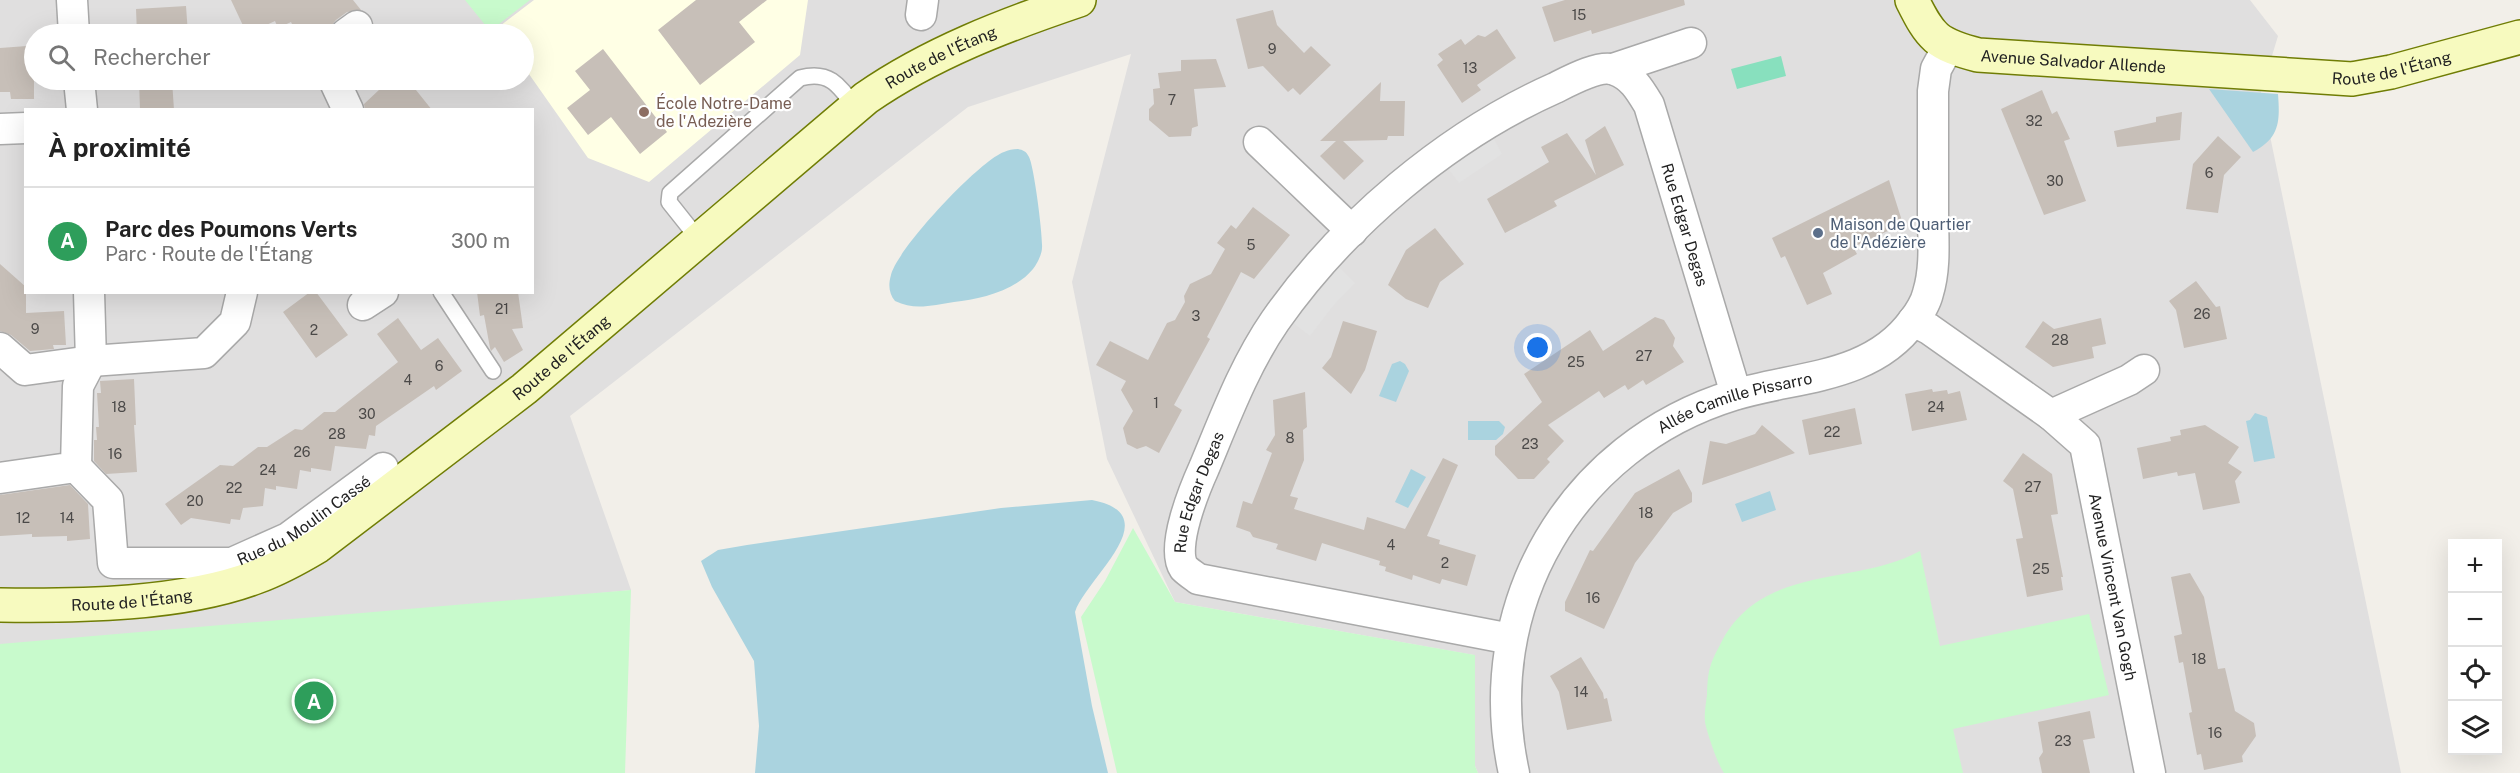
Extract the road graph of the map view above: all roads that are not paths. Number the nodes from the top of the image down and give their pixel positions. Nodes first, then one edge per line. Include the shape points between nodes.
1 (72, 0) edge
2 (1079, 0) edge
3 (1912, 0) edge
4 (73, 24) edge
5 (2520, 37) edge
6 (1691, 44) dead end
7 (1948, 47) junction
8 (1613, 69) junction
9 (2260, 73) joint
10 (81, 90) edge
11 (339, 90) edge
12 (855, 107) junction
13 (82, 108) edge
14 (347, 108) edge
15 (24, 128) edge
16 (0, 129) edge
17 (1259, 142) dead end
18 (1352, 231) junction
19 (700, 240) junction
20 (89, 294) edge
21 (242, 294) edge
22 (442, 294) edge
23 (1913, 321) junction
24 (0, 348) edge
25 (91, 361) junction
26 (2144, 370) dead end
27 (492, 371) dead end
28 (1736, 394) junction
29 (2051, 415) junction
30 (76, 468) junction
31 (383, 468) dead end
32 (0, 478) edge
33 (0, 605) edge
34 (1511, 639) junction
35 (1514, 773) edge
36 (2150, 773) edge

1 - 4 street
2 - 12 street, Route de l'Étang via 1022,19 941,54 900,74
3 - 7 street, Avenue Salvador Allende via 1931,33
5 - 9 street, Route de l'Étang via 2352,79
6 - 8 street, Rue Edgar Degas
7 - 9 street, Avenue Salvador Allende via 1978,55
7 - 23 street, Allée Camille Pissarro via 1936,69 1933,91 1933,260 1928,295
8 - 18 street, Rue Edgar Degas via 1592,72 1521,103 1474,132 1400,186
8 - 28 street, Rue Edgar Degas via 1633,81 1649,105
10 - 13 street
11 - 14 street
12 - 19 street, Route de l'Étang
12 - 19 lane via 831,79 820,74 800,78 670,193 669,202
15 - 16 street
17 - 18 street
18 - 34 street, Rue Edgar Degas via 1275,321 1241,378 1189,501 1180,549 1183,567 1198,579
19 - 33 street, Route de l'Étang via 524,389 318,546 284,566 216,590 58,606
20 - 25 street
21 - 25 street via 235,322 204,352
22 - 27 lane
23 - 28 street, Allée Camille Pissarro via 1892,344 1870,359 1841,370
23 - 29 street, Avenue Vincent Van Gogh
24 - 25 street via 25,370
25 - 30 street via 78,386
26 - 29 street
28 - 34 street, Allée Camille Pissarro via 1666,423 1594,478 1546,545 1526,589
29 - 36 street, Avenue Vincent Van Gogh via 2085,445
30 - 31 street, Rue du Moulin Cassé via 108,501 113,563 232,563 288,538
30 - 32 street
34 - 35 street, Allée Camille Pissarro via 1506,723

